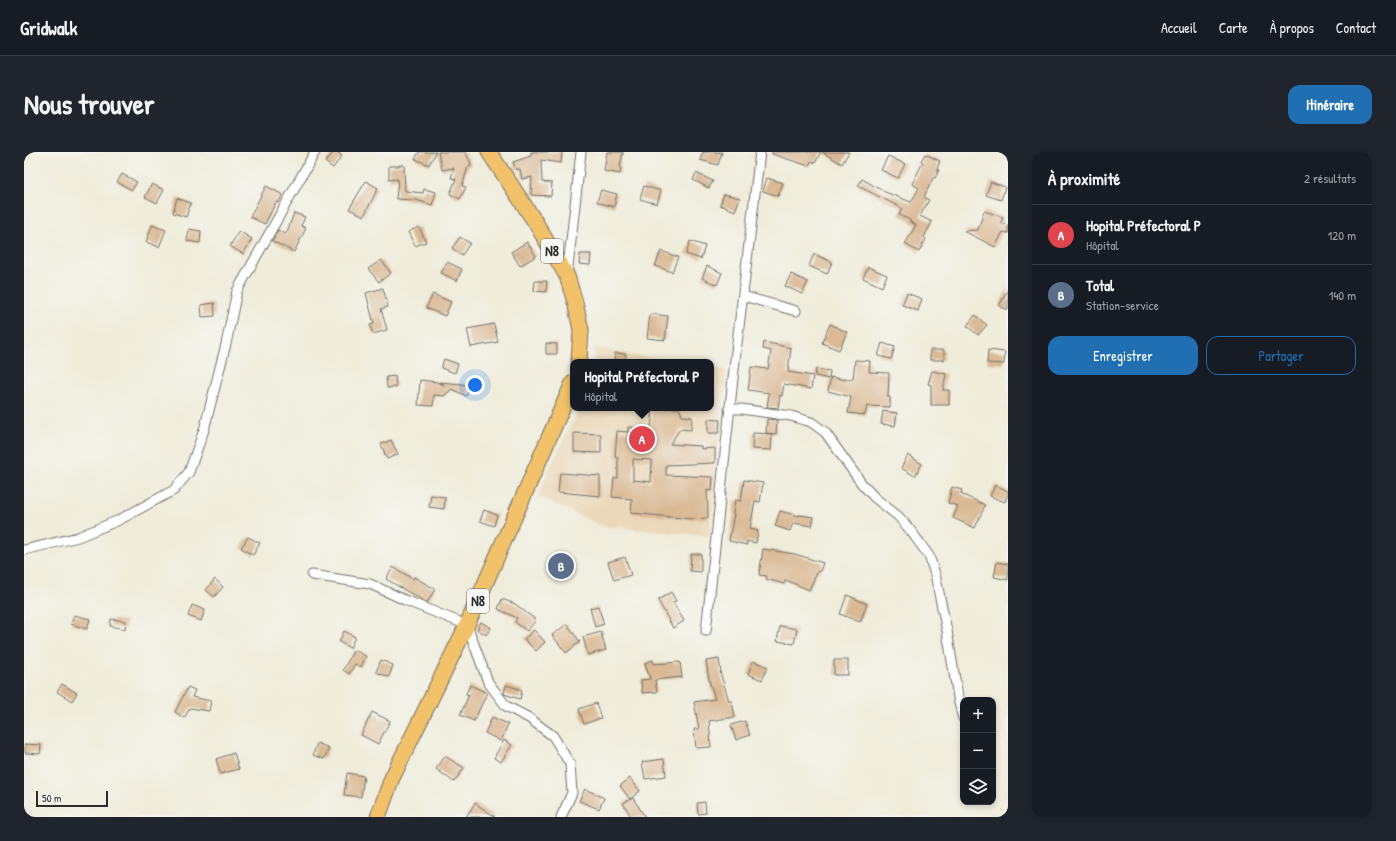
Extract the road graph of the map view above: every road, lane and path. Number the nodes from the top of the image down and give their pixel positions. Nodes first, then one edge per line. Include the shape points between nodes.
1 (314, 152) edge
2 (489, 152) edge
3 (581, 152) edge
4 (760, 152) edge
5 (567, 276) junction
6 (743, 296) junction
7 (796, 311) dead end
8 (579, 359) edge
9 (570, 389) edge
10 (729, 409) junction
11 (24, 550) edge
12 (312, 575) dead end
13 (467, 625) junction
14 (706, 631) dead end
15 (960, 707) edge
16 (378, 817) edge
17 (561, 817) edge

1 - 11 street via 237,291 204,430 188,472 174,490 119,520 78,537
2 - 5 main road, N8
3 - 5 street
4 - 6 street
5 - 8 main road, N8 via 581,330
6 - 7 street
6 - 10 street
9 - 13 main road, N8
10 - 14 street
10 - 15 street via 784,415 811,422 826,432 862,484 911,531 929,556 935,574
12 - 13 street via 370,584
13 - 16 main road, N8 via 392,778
13 - 17 street via 488,682 506,706 529,718 553,736 570,764 572,793

